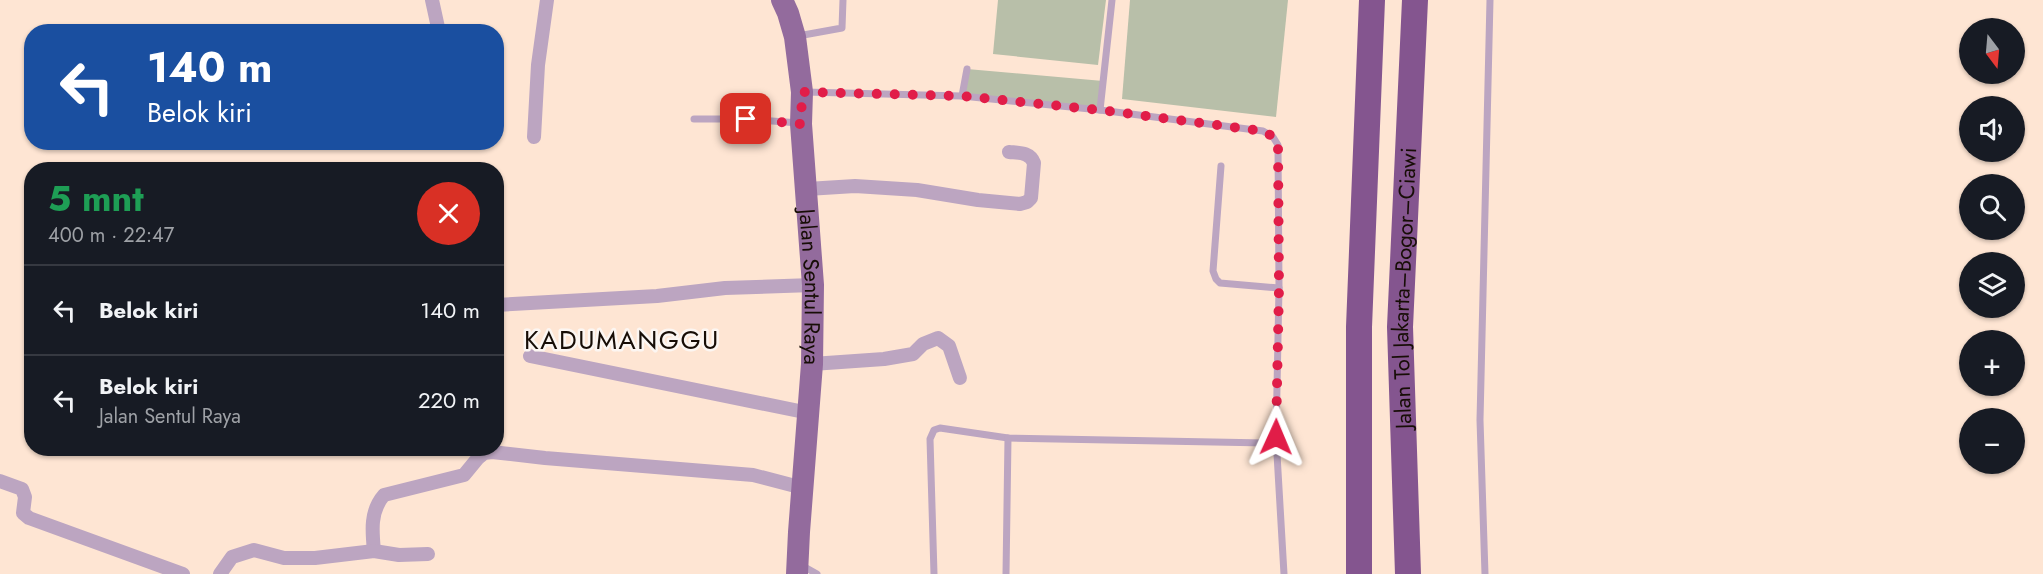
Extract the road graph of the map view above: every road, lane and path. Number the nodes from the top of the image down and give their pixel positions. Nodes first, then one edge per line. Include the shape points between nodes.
1 (432, 0) edge
2 (547, 0) edge
3 (782, 0) edge
4 (843, 0) edge
5 (1113, 0) edge
6 (1371, 0) edge
7 (1415, 0) edge
8 (1490, 0) edge
9 (438, 24) edge
10 (795, 37) junction
11 (967, 69) dead end
12 (802, 92) junction
13 (962, 96) junction
14 (1100, 110) junction
15 (694, 119) dead end
16 (801, 124) junction
17 (534, 138) dead end
18 (1009, 152) dead end
19 (1221, 166) dead end
20 (807, 189) junction
21 (813, 285) junction
22 (1279, 288) junction
23 (504, 305) edge
24 (530, 356) dead end
25 (813, 364) junction
26 (960, 378) dead end
27 (809, 413) junction
28 (1276, 437) junction
29 (1008, 438) junction
30 (504, 453) edge
31 (480, 456) edge
32 (0, 482) edge
33 (802, 488) junction
34 (374, 551) junction
35 (428, 554) dead end
36 (797, 568) edge
37 (183, 574) edge
38 (220, 574) edge
39 (817, 574) edge
40 (934, 574) edge
41 (1006, 574) edge
42 (1284, 574) edge
43 (1359, 574) edge
44 (1408, 574) edge
45 (1485, 574) edge

1 - 9 street
2 - 17 street
3 - 10 main road, Jalan Sentul Raya
4 - 10 lane via 842,28
5 - 14 lane
6 - 43 highway, Jalan Tol Jakarta–Bogor–Ciawi via 1359,327
7 - 44 highway, Jalan Tol Jakarta–Bogor–Ciawi via 1400,327
8 - 45 lane via 1480,420
10 - 12 main road, Jalan Sentul Raya
11 - 13 lane
12 - 13 lane
12 - 16 main road, Jalan Sentul Raya
13 - 14 lane
14 - 22 lane via 1263,131 1274,137 1278,145
15 - 16 lane
16 - 20 main road, Jalan Sentul Raya
18 - 20 street via 1027,154 1034,163 1031,198 1020,204 917,190 855,186
19 - 22 lane via 1213,271 1216,279 1220,283
20 - 21 main road, Jalan Sentul Raya
21 - 23 street
21 - 25 main road, Jalan Sentul Raya
22 - 28 lane
24 - 27 street
25 - 26 street via 913,354 923,344 938,338 949,346
25 - 27 main road, Jalan Sentul Raya
27 - 33 main road, Jalan Sentul Raya
28 - 29 lane via 1266,443
28 - 42 lane
29 - 40 lane via 934,430 930,439
29 - 41 lane
30 - 33 street via 753,476
31 - 34 street via 464,475 384,495 373,517
32 - 37 street via 22,489 23,513 29,518
33 - 36 main road, Jalan Sentul Raya
34 - 35 street
34 - 38 street via 284,558 254,550 232,557
36 - 39 lane

